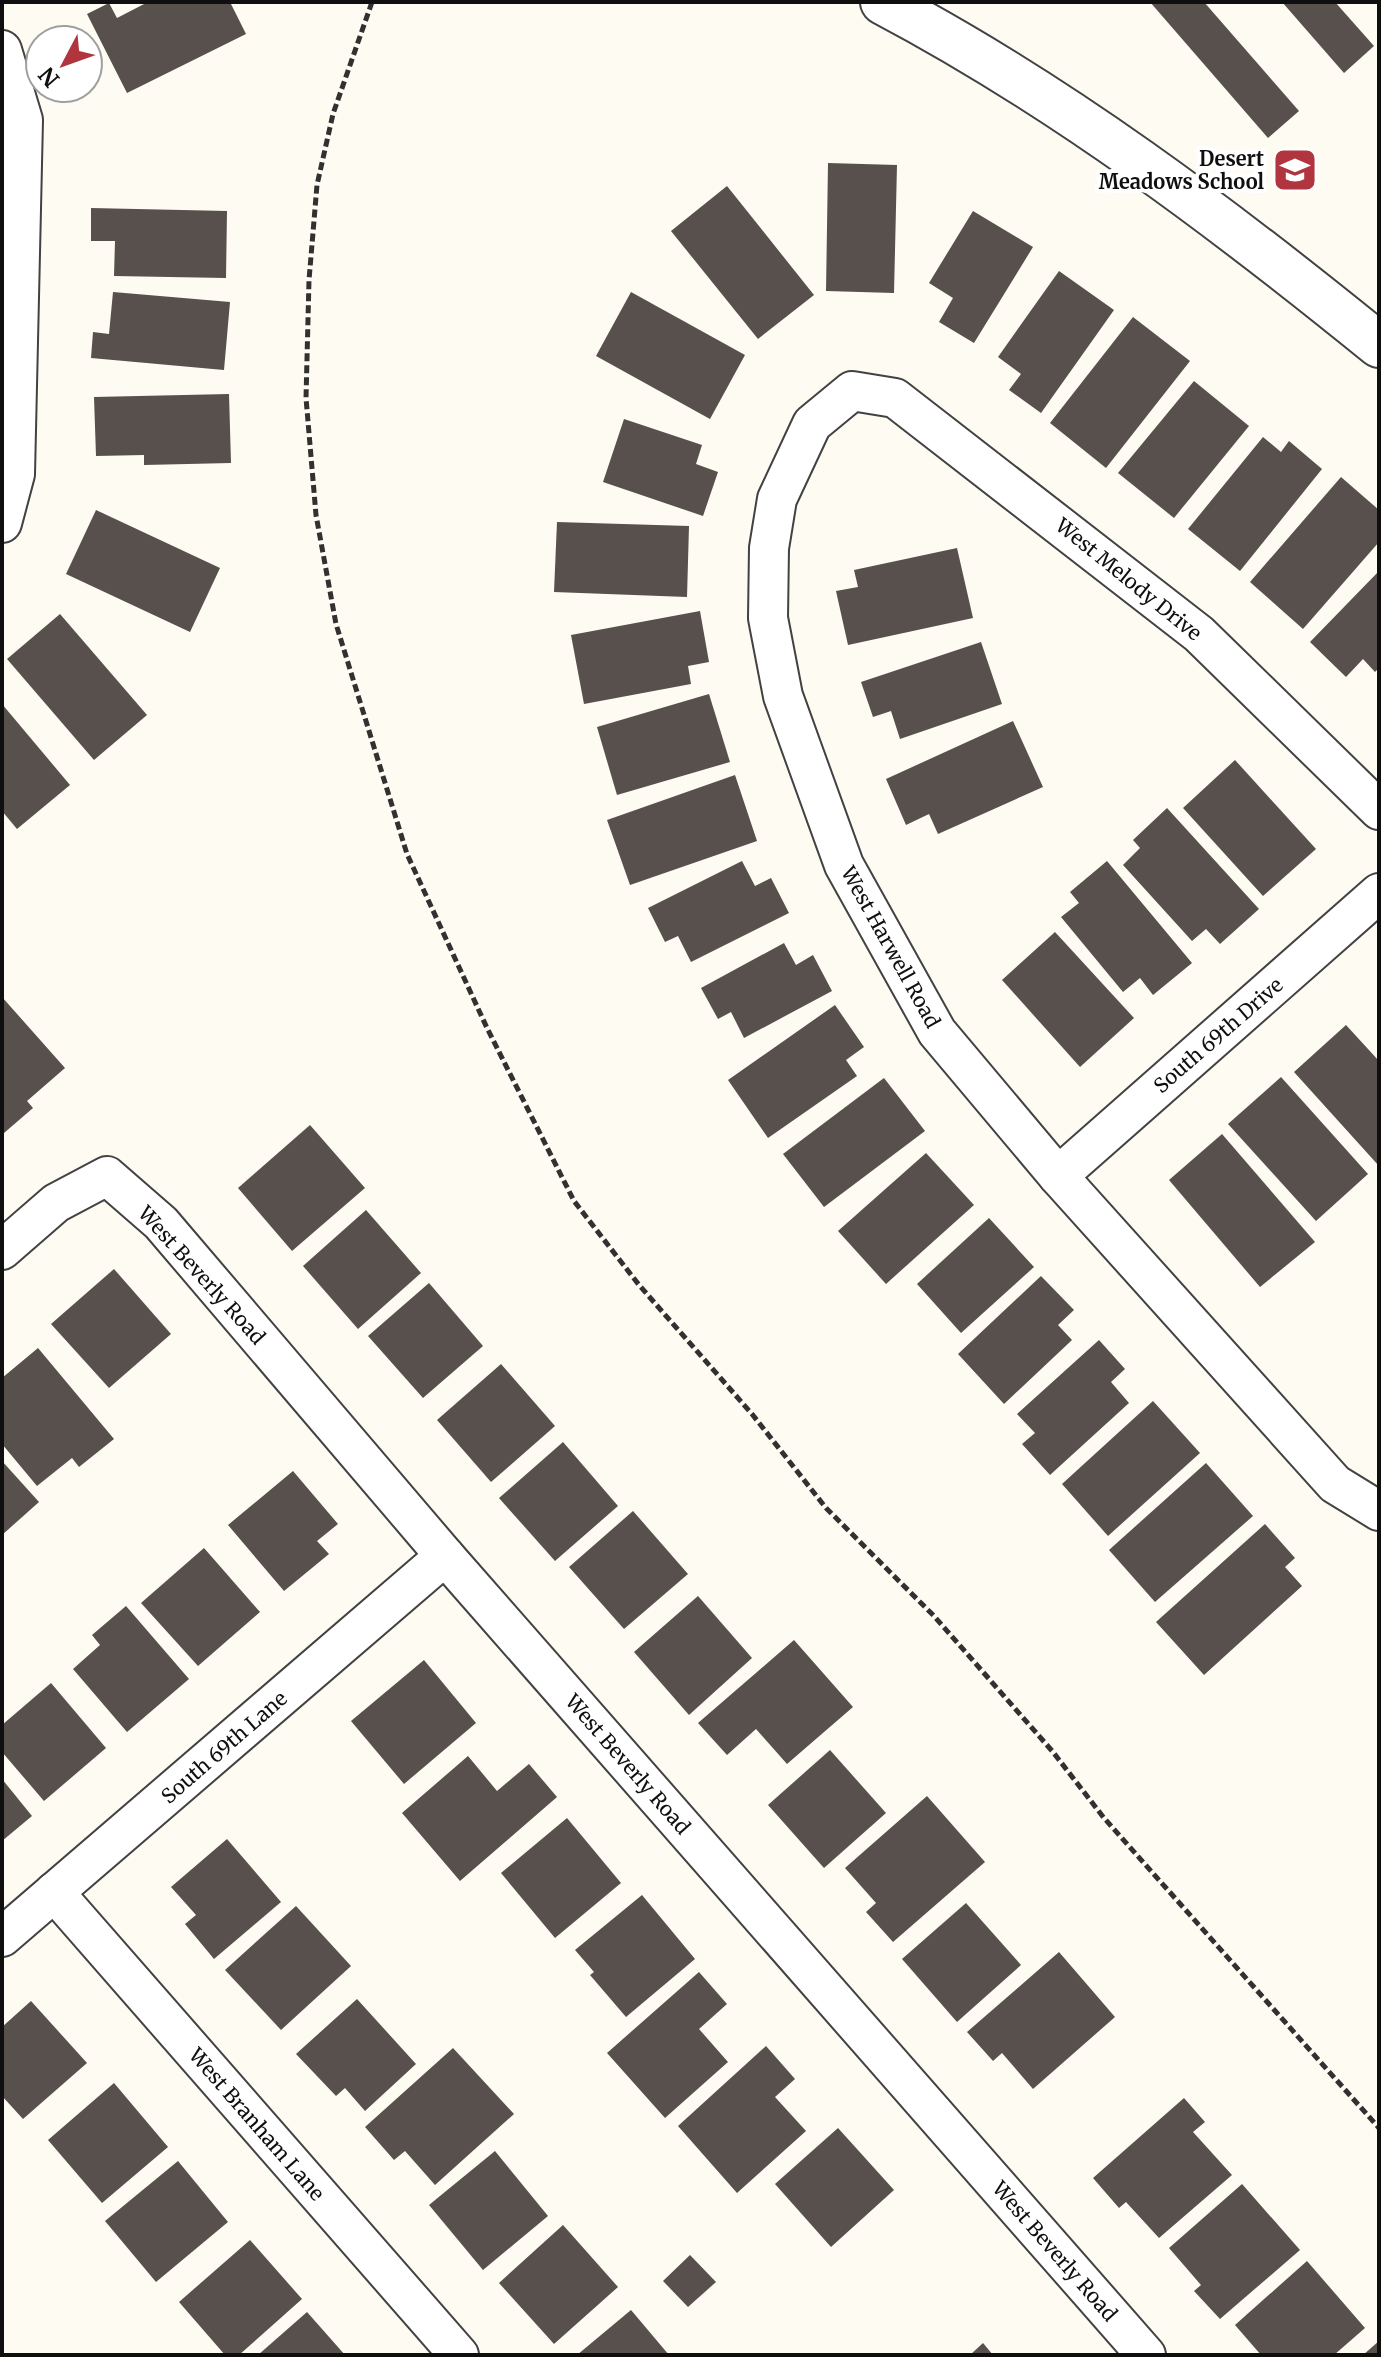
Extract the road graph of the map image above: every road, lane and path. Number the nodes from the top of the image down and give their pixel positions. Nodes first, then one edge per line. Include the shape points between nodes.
1 (372, 2) edge
2 (883, 2) edge
3 (2, 50) edge
4 (1379, 345) edge
5 (852, 391) joint
6 (2, 523) edge
7 (1379, 810) edge
8 (1379, 893) edge
9 (1058, 1176) junction
10 (2, 1250) edge
11 (1379, 1511) edge
12 (445, 1556) junction
13 (54, 1892) junction
14 (2, 1937) edge
15 (1379, 2128) edge
16 (459, 2355) edge
17 (1146, 2355) edge

1 - 15 path via 333,114 317,185 306,398 316,515 336,624 407,854 487,1028 574,1201 639,1285 826,1508 934,1616 1104,1818
2 - 4 street via 1045,99 1158,175
3 - 6 street via 23,120 15,474
5 - 7 street, West Melody Drive via 895,398 1187,624
5 - 9 street, West Harwell Road via 812,424 777,499 769,548 768,618 783,696 844,865 937,1032
8 - 9 street, South 69th Drive
9 - 11 street, West Harwell Road via 1335,1484
10 - 12 street, West Beverly Road via 56,1203 107,1176 161,1223
12 - 13 street, South 69th Lane
12 - 17 street, West Beverly Road
13 - 14 street, South 69th Lane
13 - 16 street, West Branham Lane

